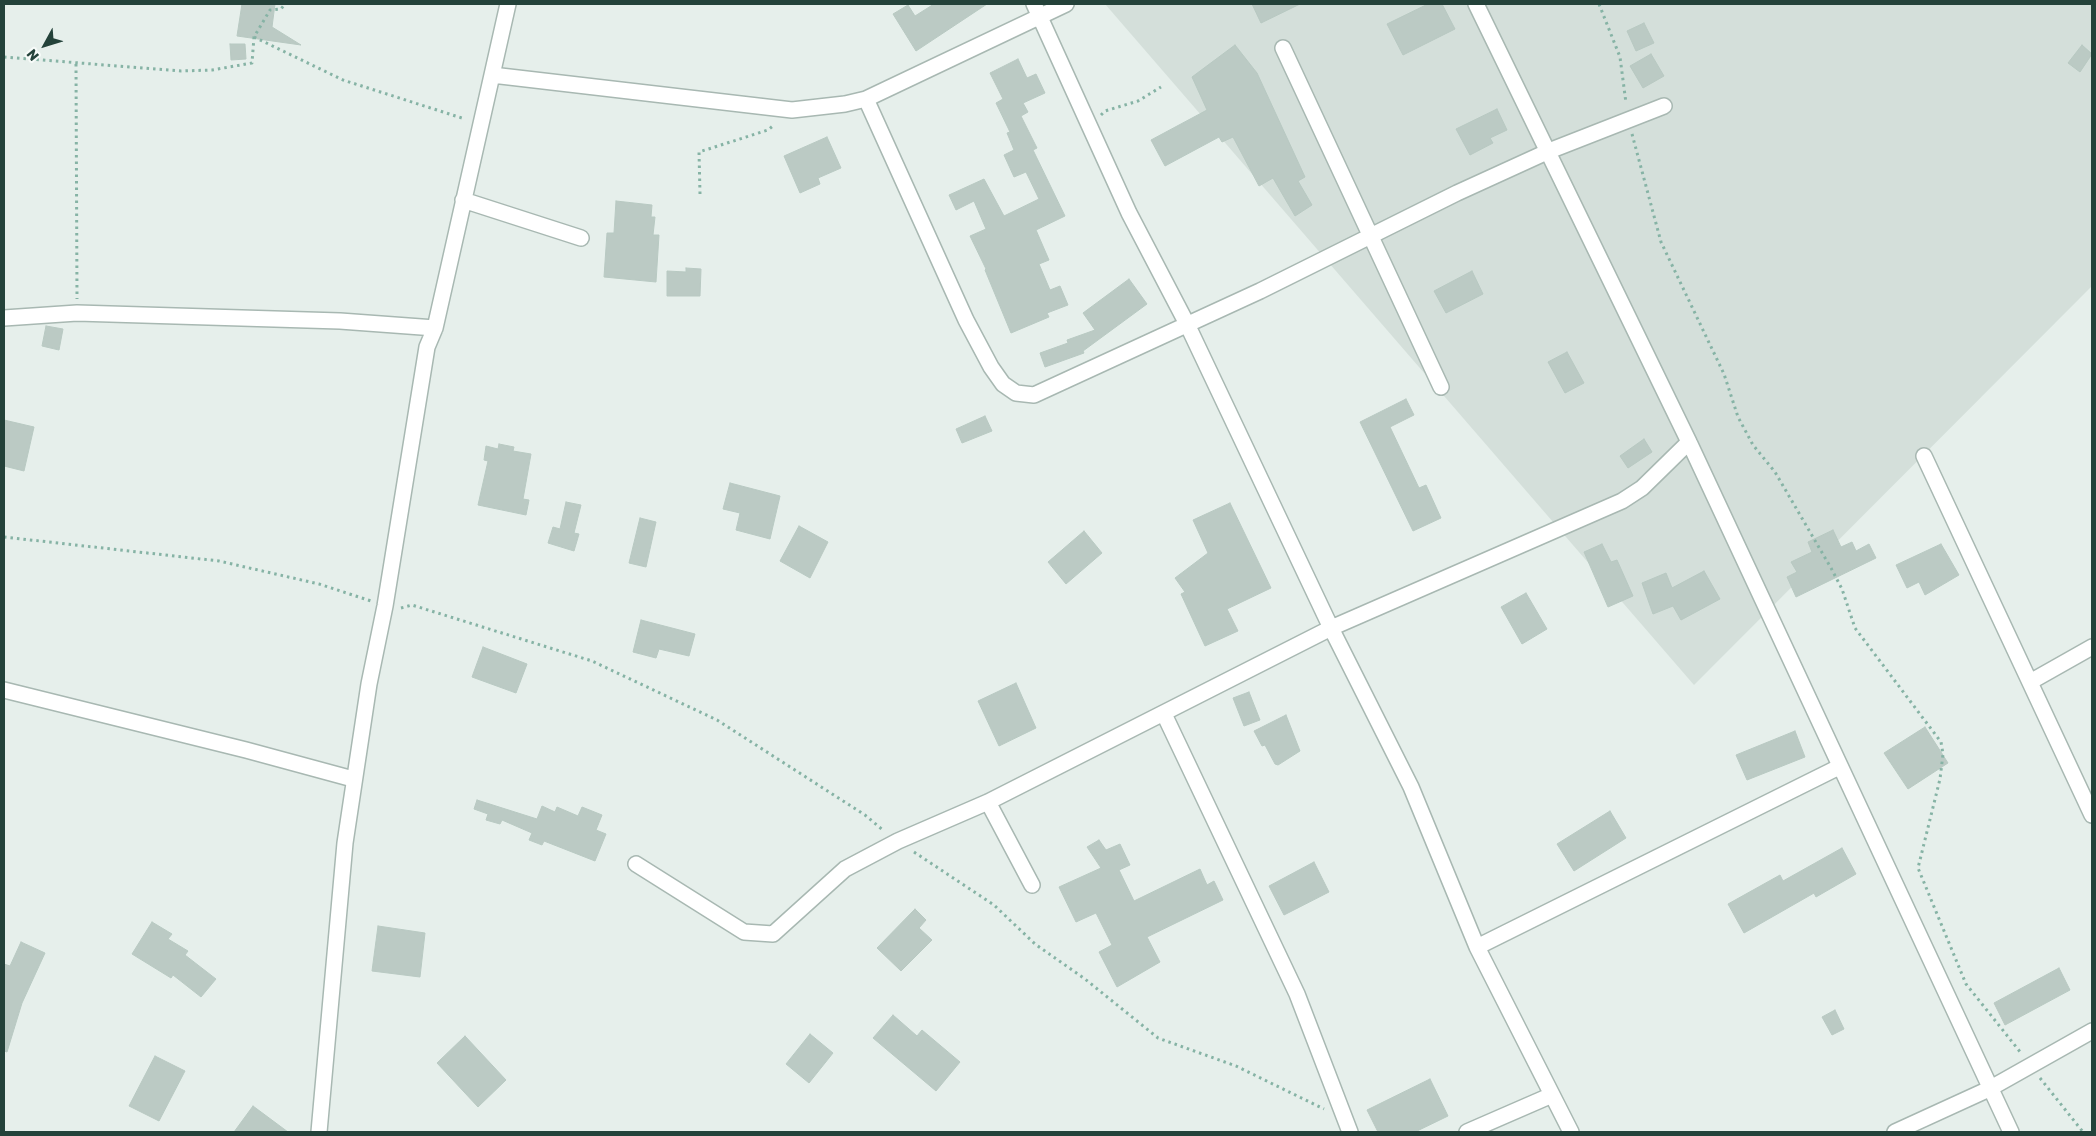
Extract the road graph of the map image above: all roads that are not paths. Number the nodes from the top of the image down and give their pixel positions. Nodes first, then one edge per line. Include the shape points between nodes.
1 (508, 4) edge
2 (1066, 4) edge
3 (1476, 4) edge
4 (1037, 10) edge
5 (1283, 48) dead end
6 (492, 75) junction
7 (866, 98) junction
8 (1664, 106) dead end
9 (1549, 151) junction
10 (462, 200) junction
11 (1371, 236) junction
12 (581, 238) dead end
13 (4, 318) edge
14 (1187, 324) junction
15 (435, 328) junction
16 (1441, 387) dead end
17 (1689, 442) junction
18 (1924, 456) dead end
19 (1331, 628) junction
20 (2092, 647) edge
21 (2030, 682) junction
22 (4, 690) edge
23 (1164, 714) junction
24 (1839, 767) junction
25 (353, 779) junction
26 (988, 802) junction
27 (2092, 814) edge
28 (636, 864) dead end
29 (1032, 885) dead end
30 (1477, 947) junction
31 (2092, 1031) edge
32 (1989, 1089) junction
33 (1552, 1095) junction
34 (319, 1132) edge
35 (1350, 1132) edge
36 (1467, 1132) edge
37 (1571, 1132) edge
38 (1895, 1132) edge
39 (2011, 1132) edge

1 - 6 street
2 - 4 street
3 - 9 street
4 - 7 street
4 - 14 street via 1129,213
5 - 11 street
6 - 7 street via 792,110 845,104
6 - 10 street
7 - 14 street via 966,320 1003,384 1016,393 1034,395
8 - 9 street
9 - 11 street
9 - 17 street
10 - 12 street
10 - 15 street
11 - 14 street
11 - 16 street
13 - 15 street via 77,312 340,321
14 - 19 street
15 - 25 street via 427,347
17 - 19 street via 1642,488 1622,501
17 - 24 street
18 - 21 street
19 - 23 street
19 - 30 street via 1411,786
20 - 21 street
21 - 27 street
22 - 25 street
23 - 26 street
23 - 35 street via 1297,994
24 - 30 street
24 - 32 street
25 - 34 street
26 - 28 street via 907,837 845,869 773,934 744,932
26 - 29 street
30 - 33 street
31 - 32 street
32 - 38 street
32 - 39 street
33 - 36 street
33 - 37 street

